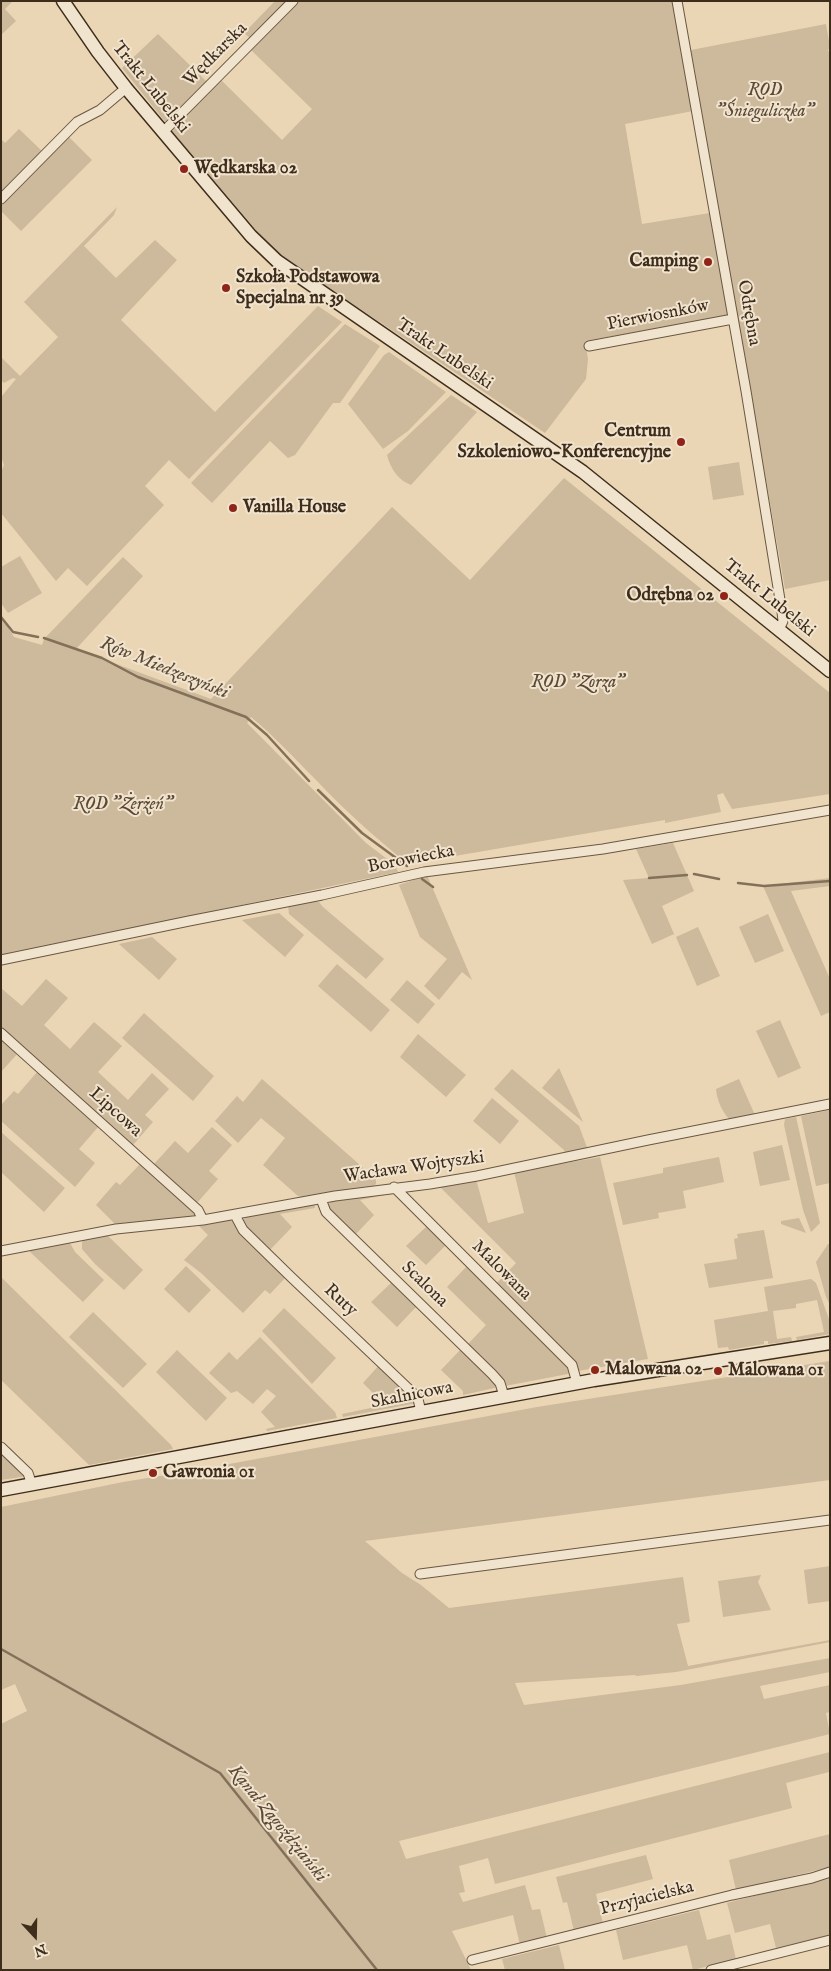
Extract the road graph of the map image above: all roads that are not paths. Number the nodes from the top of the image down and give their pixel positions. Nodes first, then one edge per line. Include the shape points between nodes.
1 (63, 1) edge
2 (293, 1) edge
3 (677, 1) edge
4 (126, 88) junction
5 (163, 132) junction
6 (1, 199) edge
7 (733, 319) junction
8 (589, 346) dead end
9 (779, 630) junction
10 (830, 671) edge
11 (830, 810) edge
12 (1, 960) edge
13 (1, 1033) edge
14 (830, 1104) edge
15 (394, 1188) junction
16 (321, 1198) junction
17 (234, 1215) junction
18 (203, 1220) junction
19 (1, 1251) edge
20 (830, 1343) edge
21 (577, 1383) junction
22 (504, 1396) junction
23 (421, 1412) junction
24 (1, 1447) edge
25 (32, 1485) junction
26 (1, 1490) edge
27 (830, 1520) edge
28 (420, 1574) dead end
29 (830, 1872) edge
30 (830, 1940) edge
31 (472, 1960) dead end
32 (712, 1970) edge

1 - 4 street, Trakt Lubelski
2 - 5 street, Wędkarska
3 - 7 street, Odrębna
4 - 5 street, Trakt Lubelski
4 - 6 street via 100,110 77,122
5 - 9 street, Trakt Lubelski via 251,236 277,261 583,472
7 - 8 street, Pierwiosnków
7 - 9 street, Odrębna via 782,612
9 - 10 street, Trakt Lubelski
11 - 12 street, Borowiecka via 603,849 424,872
13 - 18 street, Lipcowa via 198,1210
14 - 15 street, Wacława Wojtyszki via 477,1176
15 - 16 street, Wacława Wojtyszki
15 - 21 street, Malowana via 565,1358 572,1366
16 - 17 street, Wacława Wojtyszki
16 - 22 street, Scalona via 326,1212 492,1374 500,1383
17 - 18 street, Wacława Wojtyszki
17 - 23 street, Ruty via 243,1230 414,1394
18 - 19 street, Wacława Wojtyszki via 116,1229
20 - 21 street, Skalnicowa
21 - 22 street, Skalnicowa
22 - 23 street, Skalnicowa
23 - 25 street, Skalnicowa
24 - 25 street via 28,1473
25 - 26 street, Skalnicowa
27 - 28 street
29 - 31 street, Przyjacielska
30 - 32 street

